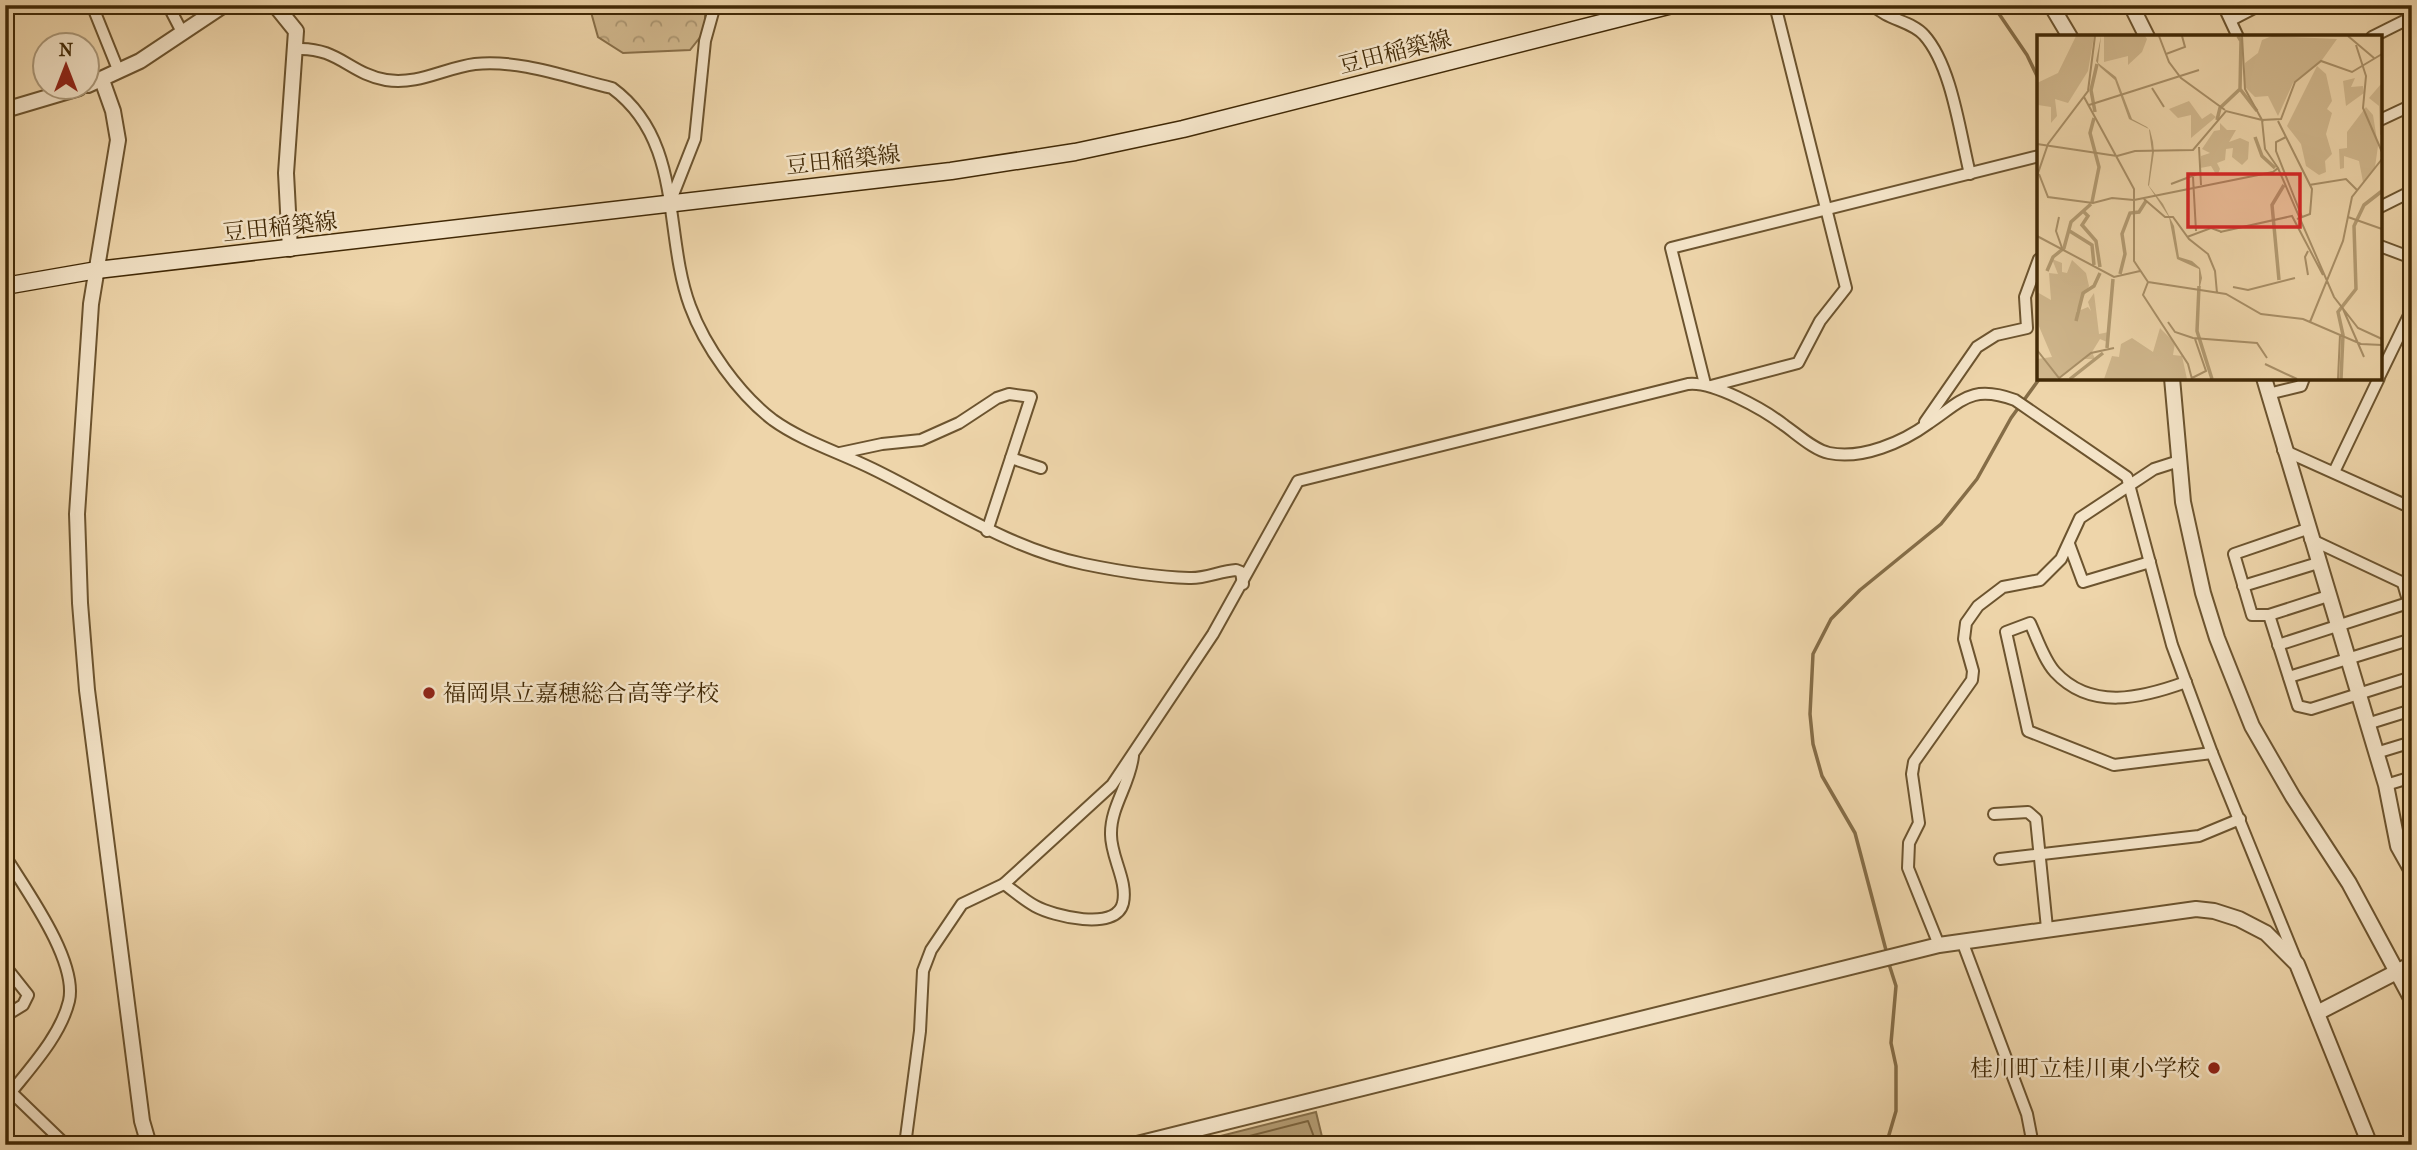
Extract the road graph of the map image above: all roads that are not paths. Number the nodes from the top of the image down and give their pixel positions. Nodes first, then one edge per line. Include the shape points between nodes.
1 (92, 5) edge
2 (168, 5) edge
3 (225, 5) edge
4 (275, 5) edge
5 (715, 5) edge
6 (1672, 5) edge
7 (1775, 5) edge
8 (1873, 5) edge
9 (2051, 5) edge
10 (2131, 5) edge
11 (2223, 5) edge
12 (2260, 5) edge
13 (2412, 17) edge
14 (2231, 20) junction
15 (183, 34) junction
16 (2069, 35) edge
17 (2146, 35) edge
18 (2237, 35) edge
19 (2376, 35) edge
20 (297, 49) junction
21 (119, 72) junction
22 (102, 80) joint
23 (32, 102) edge
24 (2412, 105) edge
25 (5, 110) edge
26 (2382, 119) edge
27 (2037, 157) edge
28 (1970, 174) junction
29 (2412, 191) edge
30 (670, 202) junction
31 (2382, 206) edge
32 (1826, 210) junction
33 (2382, 247) edge
34 (289, 249) junction
35 (2412, 258) edge
36 (2037, 264) edge
37 (97, 270) junction
38 (5, 286) edge
39 (2412, 309) edge
40 (2407, 331) edge
41 (2382, 371) edge
42 (2172, 380) edge
43 (2264, 380) edge
44 (2303, 380) edge
45 (2377, 380) edge
46 (1708, 385) junction
47 (2268, 394) junction
48 (1922, 428) junction
49 (2283, 450) junction
50 (840, 453) junction
51 (1010, 458) junction
52 (2179, 461) junction
53 (1041, 468) dead end
54 (2334, 472) junction
55 (2131, 484) junction
56 (2412, 508) edge
57 (987, 531) junction
58 (2309, 534) junction
59 (2069, 544) junction
60 (2150, 562) junction
61 (2318, 563) junction
62 (1244, 584) junction
63 (2407, 585) edge
64 (2244, 586) junction
65 (2328, 596) junction
66 (2410, 608) edge
67 (2269, 615) junction
68 (2337, 626) junction
69 (2412, 639) edge
70 (2278, 645) junction
71 (2348, 660) junction
72 (2289, 677) junction
73 (2412, 677) edge
74 (2186, 682) junction
75 (2358, 695) junction
76 (2412, 710) edge
77 (2367, 724) junction
78 (2412, 741) edge
79 (2212, 753) junction
80 (2376, 753) junction
81 (1133, 755) junction
82 (2412, 777) edge
83 (2386, 785) junction
84 (1994, 814) dead end
85 (2241, 819) junction
86 (2039, 855) junction
87 (5, 856) edge
88 (2000, 859) dead end
89 (2412, 871) edge
90 (1004, 884) junction
91 (2047, 928) junction
92 (1962, 941) junction
93 (1939, 945) junction
94 (2298, 964) junction
95 (2412, 964) edge
96 (5, 966) edge
97 (2396, 972) junction
98 (2412, 1000) edge
99 (2319, 1012) junction
100 (5, 1016) edge
101 (8, 1096) edge
102 (66, 1145) edge
103 (149, 1145) edge
104 (905, 1145) edge
105 (1133, 1145) edge
106 (2033, 1145) edge
107 (2370, 1145) edge

1 - 21 street
2 - 15 street
3 - 15 street
4 - 20 street via 296,31
5 - 30 street via 705,41 695,139
6 - 30 main road, 豆田稲築線 via 1075,152 951,171
7 - 32 street
8 - 28 street via 1923,33 1935,52
9 - 16 street
10 - 17 street
11 - 14 street
12 - 14 street
13 - 19 street
14 - 18 street
15 - 21 street
20 - 30 street via 317,48 387,80 426,79 474,64 503,64 612,89 627,99 645,125 666,170
20 - 34 street via 286,173
21 - 22 street
22 - 37 street via 118,140
23 - 25 street
24 - 26 street
27 - 28 street
28 - 32 street
29 - 31 street
30 - 34 main road, 豆田稲築線
30 - 50 street via 690,305 706,340 748,397 774,421
32 - 46 street via 1846,288 1820,321 1798,363
32 - 46 street via 1671,248
33 - 35 street
34 - 37 main road, 豆田稲築線
36 - 48 street via 2025,297 2027,328 1996,335 1977,347
37 - 38 main road, 豆田稲築線
37 - 103 street via 77,514 82,630 120,965
39 - 40 street
40 - 41 street
42 - 52 street
43 - 47 street
44 - 47 street via 2301,386
45 - 54 street
46 - 48 street via 1775,418 1827,453 1872,450
46 - 62 street via 1688,384 1298,481
47 - 49 street
48 - 55 street via 1954,402 1984,394 2003,395
49 - 54 street
49 - 58 street
50 - 51 street via 920,440 959,423 996,398 1031,397
50 - 57 street
51 - 53 street
51 - 57 street
52 - 55 street via 2154,468
52 - 97 street via 2203,593 2252,726 2349,883
54 - 56 street
55 - 59 street via 2080,518
55 - 60 street
57 - 62 street via 1084,564 1190,578 1236,570
58 - 61 street
58 - 63 street
58 - 64 street via 2234,554
59 - 60 street via 2083,582
59 - 93 street via 2040,580 2003,587 1978,606 1966,623 1964,639 1972,680 1914,762 1919,823 1909,843 1908,868
60 - 74 street
61 - 64 street
61 - 65 street
62 - 81 street
63 - 66 street
64 - 67 street via 2252,615
65 - 67 street
65 - 68 street
66 - 68 street
67 - 70 street
68 - 70 street
68 - 71 street
69 - 71 street
70 - 72 street
71 - 72 street
71 - 75 street
72 - 75 street via 2298,706 2305,710
73 - 75 street
74 - 79 street
74 - 79 street via 2137,698 2092,697 2054,671 2030,623 2006,632 2028,731 2114,765
75 - 77 street
76 - 77 street
77 - 80 street
78 - 80 street
79 - 85 street
80 - 83 street
81 - 90 street via 1112,785
81 - 90 street via 1111,835 1123,890 1123,904 1116,913 1105,919 1056,915
82 - 83 street
83 - 89 street via 2398,845
84 - 86 street via 2028,812 2036,819
85 - 86 street via 2199,836
85 - 94 street
86 - 88 street
86 - 91 street
87 - 101 street via 57,946 70,983 69,1000 55,1032
90 - 104 street via 962,904 931,950 923,971
91 - 92 street
91 - 94 street via 2196,909 2214,911 2266,933
92 - 93 street
92 - 106 street via 2027,1114
93 - 105 street
94 - 99 street
95 - 97 street
96 - 100 street via 27,995 23,1005
97 - 98 street
97 - 99 street
99 - 107 street
101 - 102 street

